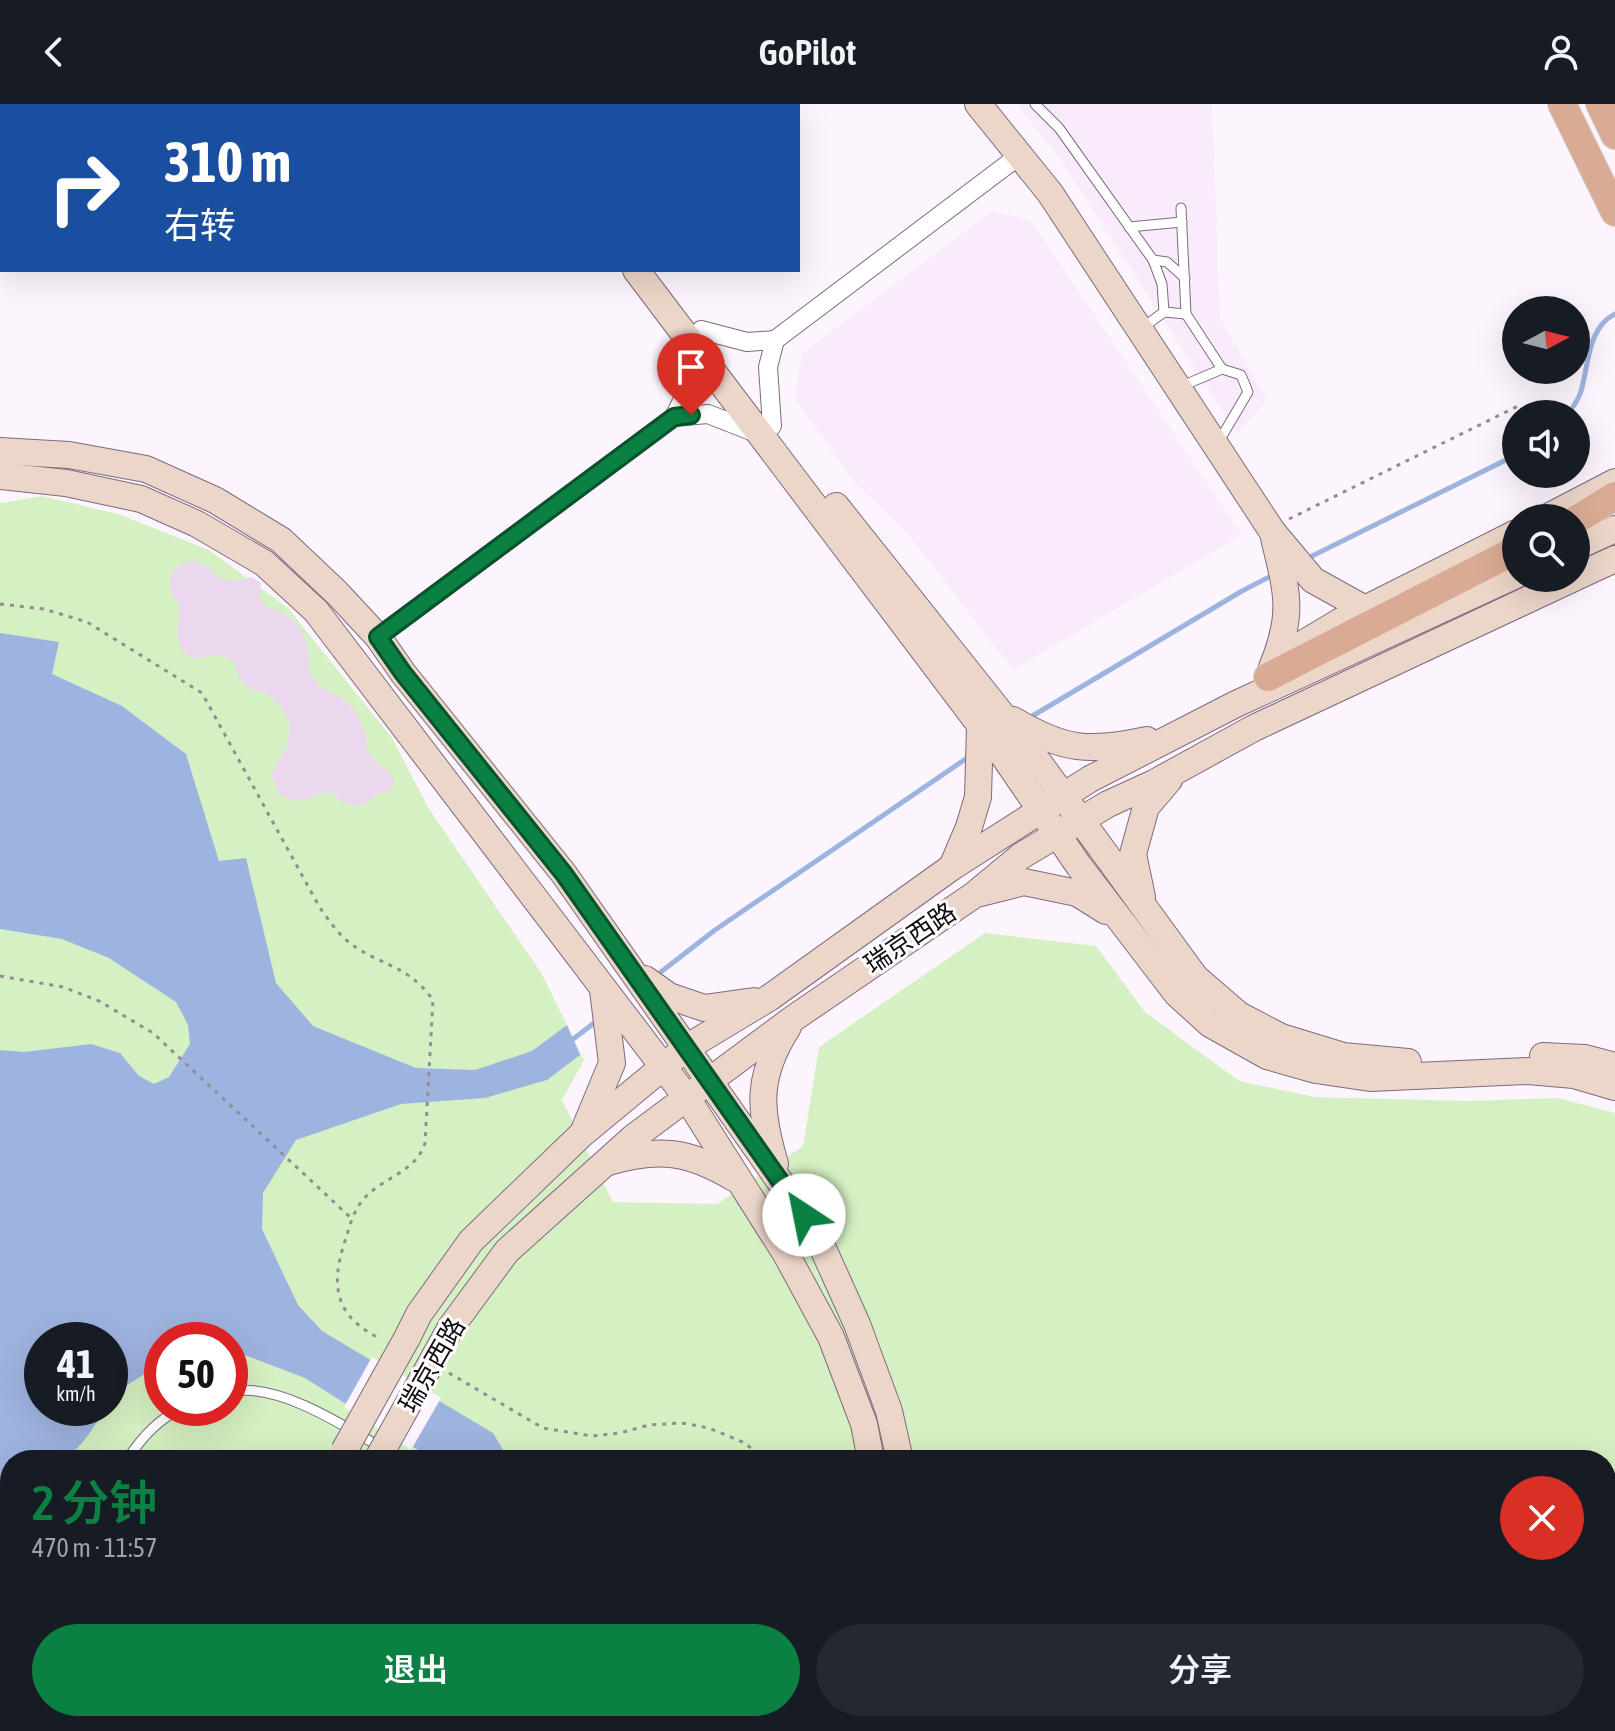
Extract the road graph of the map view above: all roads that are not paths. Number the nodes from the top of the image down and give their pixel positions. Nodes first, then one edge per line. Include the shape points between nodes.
1 (978, 104) edge
2 (1035, 104) edge
3 (1562, 104) edge
4 (1600, 104) edge
5 (1615, 135) edge
6 (1020, 155) junction
7 (1612, 206) edge
8 (1181, 208) dead end
9 (1182, 222) junction
10 (1129, 227) junction
11 (1153, 260) junction
12 (638, 272) edge
13 (659, 272) edge
14 (1185, 278) junction
15 (1164, 312) junction
16 (1186, 314) junction
17 (1139, 330) junction
18 (694, 333) junction
19 (775, 340) junction
20 (1222, 369) junction
21 (1178, 387) junction
22 (674, 417) junction
23 (767, 430) junction
24 (1216, 446) junction
25 (4, 449) edge
26 (0, 476) edge
27 (1615, 482) edge
28 (1615, 496) edge
29 (1573, 504) edge
30 (1590, 511) edge
31 (1276, 528) junction
32 (1615, 529) edge
33 (1502, 540) edge
34 (1590, 541) edge
35 (1502, 557) edge
36 (1615, 559) edge
37 (1590, 571) edge
38 (1502, 581) edge
39 (1545, 592) edge
40 (1367, 610) junction
41 (378, 637) junction
42 (1268, 677) junction
43 (1236, 704) junction
44 (988, 716) junction
45 (1174, 735) junction
46 (1024, 747) junction
47 (1178, 770) junction
48 (1052, 803) junction
49 (1081, 820) junction
50 (1057, 834) junction
51 (952, 867) junction
52 (564, 874) junction
53 (533, 895) junction
54 (974, 895) junction
55 (1144, 905) junction
56 (1123, 922) junction
57 (632, 970) junction
58 (603, 990) junction
59 (769, 998) junction
60 (794, 1018) junction
61 (686, 1048) junction
62 (1615, 1066) edge
63 (663, 1067) junction
64 (709, 1083) junction
65 (1615, 1087) edge
66 (687, 1098) junction
67 (582, 1134) junction
68 (605, 1163) junction
69 (780, 1179) junction
70 (742, 1182) junction
71 (816, 1233) junction
72 (786, 1254) junction
73 (248, 1391) edge
74 (155, 1426) edge
75 (133, 1450) edge
76 (345, 1450) edge
77 (383, 1450) edge
78 (384, 1450) edge
79 (869, 1450) edge
80 (898, 1450) edge

1 - 6 street
2 - 10 lane via 1059,128
3 - 7 main road
4 - 5 main road
6 - 17 street
6 - 19 street
8 - 9 lane
9 - 10 lane
9 - 14 lane
10 - 11 lane
11 - 14 lane via 1167,262
11 - 15 lane
12 - 18 street
13 - 18 street
14 - 16 lane
15 - 16 lane
15 - 17 lane
16 - 20 lane
17 - 21 street
18 - 19 street via 747,342
18 - 22 street via 690,385
18 - 23 street
19 - 23 street via 768,367
20 - 21 lane
20 - 24 lane via 1241,375 1248,392
21 - 24 street
22 - 23 street via 708,414
22 - 41 street
23 - 44 street
24 - 31 street
25 - 41 street via 146,469 215,500 281,540
26 - 53 street via 141,499 264,563 316,611
27 - 29 street
28 - 30 main road
31 - 40 street via 1313,580
31 - 42 street via 1288,593 1283,640
32 - 34 street
33 - 40 street
35 - 42 main road
36 - 37 street, 瑞京西路
38 - 43 street, 瑞京西路
39 - 47 street, 瑞京西路 via 1254,728
40 - 42 street via 1301,645
41 - 52 street
42 - 43 street
43 - 45 street, 瑞京西路
44 - 46 street
44 - 46 street
44 - 51 street via 978,797
45 - 46 street via 1111,747
45 - 48 street, 瑞京西路
46 - 48 street
47 - 49 street, 瑞京西路
47 - 55 street via 1146,807 1133,854
48 - 49 street
48 - 50 street
48 - 51 street, 瑞京西路
49 - 50 street, 瑞京西路
49 - 55 street
50 - 54 street, 瑞京西路
50 - 56 street
51 - 59 street, 瑞京西路
52 - 53 street via 558,895
52 - 57 street
53 - 58 street
54 - 56 street via 1024,882 1077,893
54 - 60 street, 瑞京西路
55 - 62 street via 1195,977 1239,1015 1281,1037 1343,1056 1396,1062 1525,1055 1585,1058
56 - 65 street via 1177,994 1210,1024 1267,1056 1370,1078 1528,1071 1574,1075
57 - 59 street via 669,996 704,1008
57 - 61 street
58 - 63 street
58 - 67 street via 612,1063
59 - 61 street, 瑞京西路
60 - 64 street, 瑞京西路
60 - 69 street via 773,1050 761,1092
61 - 63 street, 瑞京西路
61 - 64 street
63 - 66 street
63 - 67 street, 瑞京西路
64 - 66 street, 瑞京西路
64 - 69 street
66 - 68 street, 瑞京西路
66 - 70 street
67 - 76 street, 瑞京西路, bridge via 471,1241 397,1340
68 - 70 street via 638,1153 674,1154 706,1161
68 - 77 street, 瑞京西路, bridge via 507,1251 451,1327
69 - 71 street
70 - 72 street
71 - 72 street via 802,1226 789,1229 783,1239
71 - 80 street via 857,1324
72 - 79 street via 831,1337
73 - 78 lane via 291,1398
74 - 75 lane

